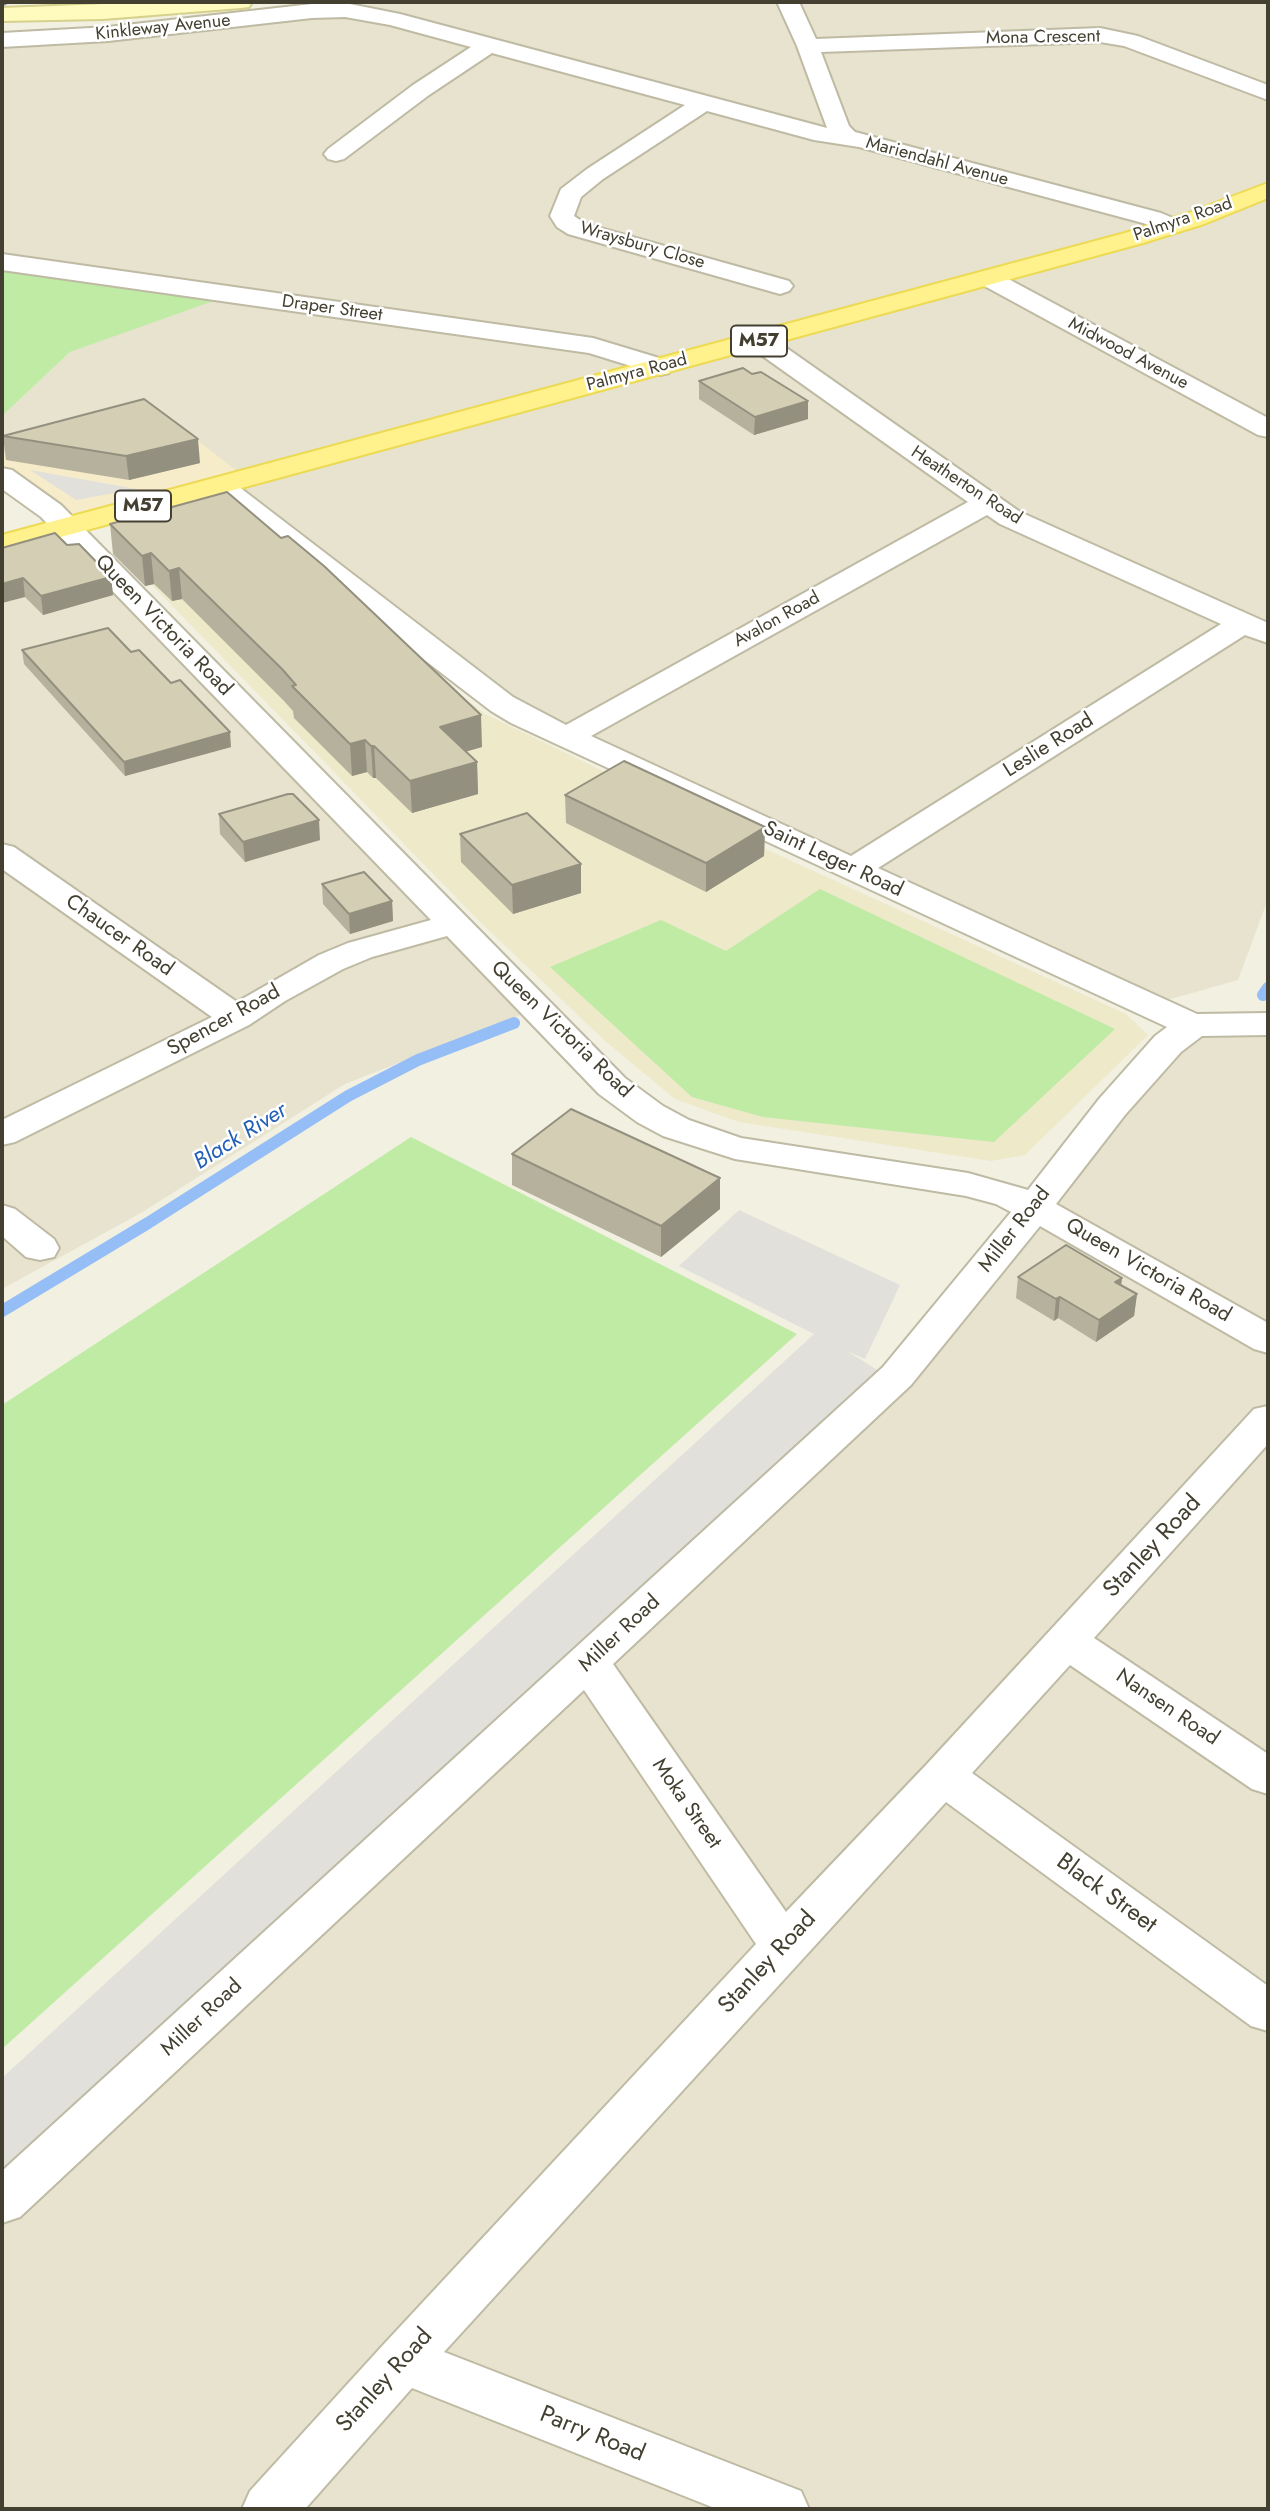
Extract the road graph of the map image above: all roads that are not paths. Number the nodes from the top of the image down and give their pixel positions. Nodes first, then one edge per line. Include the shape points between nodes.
1 (241, 2) edge
2 (788, 2) edge
3 (2, 15) edge
4 (2, 40) edge
5 (488, 46) junction
6 (808, 46) junction
7 (1268, 93) edge
8 (703, 104) junction
9 (832, 109) junction
10 (758, 118) junction
11 (857, 141) junction
12 (336, 154) dead end
13 (1268, 190) edge
14 (1171, 226) junction
15 (2, 262) edge
16 (988, 278) junction
17 (780, 286) dead end
18 (759, 341) junction
19 (660, 367) junction
20 (1268, 429) edge
21 (2, 476) edge
22 (220, 486) junction
23 (987, 503) junction
24 (67, 527) junction
25 (2, 544) edge
26 (1256, 629) edge
27 (567, 737) junction
28 (2, 854) edge
29 (854, 869) junction
30 (453, 924) junction
31 (237, 1018) junction
32 (1268, 1024) edge
33 (1193, 1025) junction
34 (2, 1134) edge
35 (1035, 1208) junction
36 (2, 1217) edge
37 (40, 1248) dead end
38 (1268, 1340) edge
39 (1268, 1419) edge
40 (1066, 1641) junction
41 (589, 1663) junction
42 (943, 1776) junction
43 (1268, 1777) edge
44 (783, 1946) junction
45 (1268, 2012) edge
46 (2, 2202) edge
47 (403, 2360) junction
48 (270, 2509) edge
49 (781, 2509) edge

1 - 3 main road
2 - 6 street, Mariendahl Avenue
4 - 5 street, Kinkleway Avenue via 345,10
5 - 8 street, Kinkleway Avenue
5 - 12 street
6 - 7 street, Mona Crescent via 1100,35 1130,41
6 - 9 street, Mariendahl Avenue
8 - 10 street, Kinkleway Avenue
8 - 17 street, Wraysbury Close via 595,174 570,194 562,216 577,229
9 - 10 street, Kinkleway Avenue via 804,120
9 - 11 street, Mariendahl Avenue via 841,133
10 - 11 street, Kinkleway Avenue
11 - 14 street, Mariendahl Avenue
13 - 14 main road, Palmyra Road / M57
14 - 16 main road, Palmyra Road / M57
15 - 19 street, Draper Street via 593,346
16 - 18 main road, Palmyra Road / M57
16 - 20 street, Midwood Avenue
18 - 19 main road, Palmyra Road / M57
18 - 23 street, Heatherton Road
19 - 22 main road, Palmyra Road / M57
21 - 24 street, Queen Victoria Road
22 - 24 main road, Palmyra Road / M57
22 - 27 street, Saint Leger Road via 502,704
23 - 26 street, Heatherton Road via 1010,518
23 - 27 street, Avalon Road
24 - 25 main road, Palmyra Road / M57
24 - 30 street, Queen Victoria Road
26 - 29 street, Leslie Road
27 - 29 street, Saint Leger Road
28 - 31 street, Chaucer Road
29 - 33 street, Saint Leger Road
30 - 31 street, Spencer Road via 331,962
30 - 35 street, Queen Victoria Road via 612,1086 676,1128 765,1155 968,1185
31 - 34 street, Spencer Road
32 - 33 street, Saint Leger Road
33 - 35 street, Miller Road via 1171,1041 1112,1107
35 - 38 street, Queen Victoria Road
35 - 41 street, Miller Road via 897,1376
36 - 37 street
39 - 40 street, Stanley Road
40 - 42 street, Stanley Road
40 - 43 street, Nansen Road
41 - 44 street, Moka Street
41 - 46 street, Miller Road
42 - 44 street, Stanley Road
42 - 45 street, Black Street
44 - 47 street, Stanley Road
47 - 48 street, Stanley Road
47 - 49 street, Parry Road

